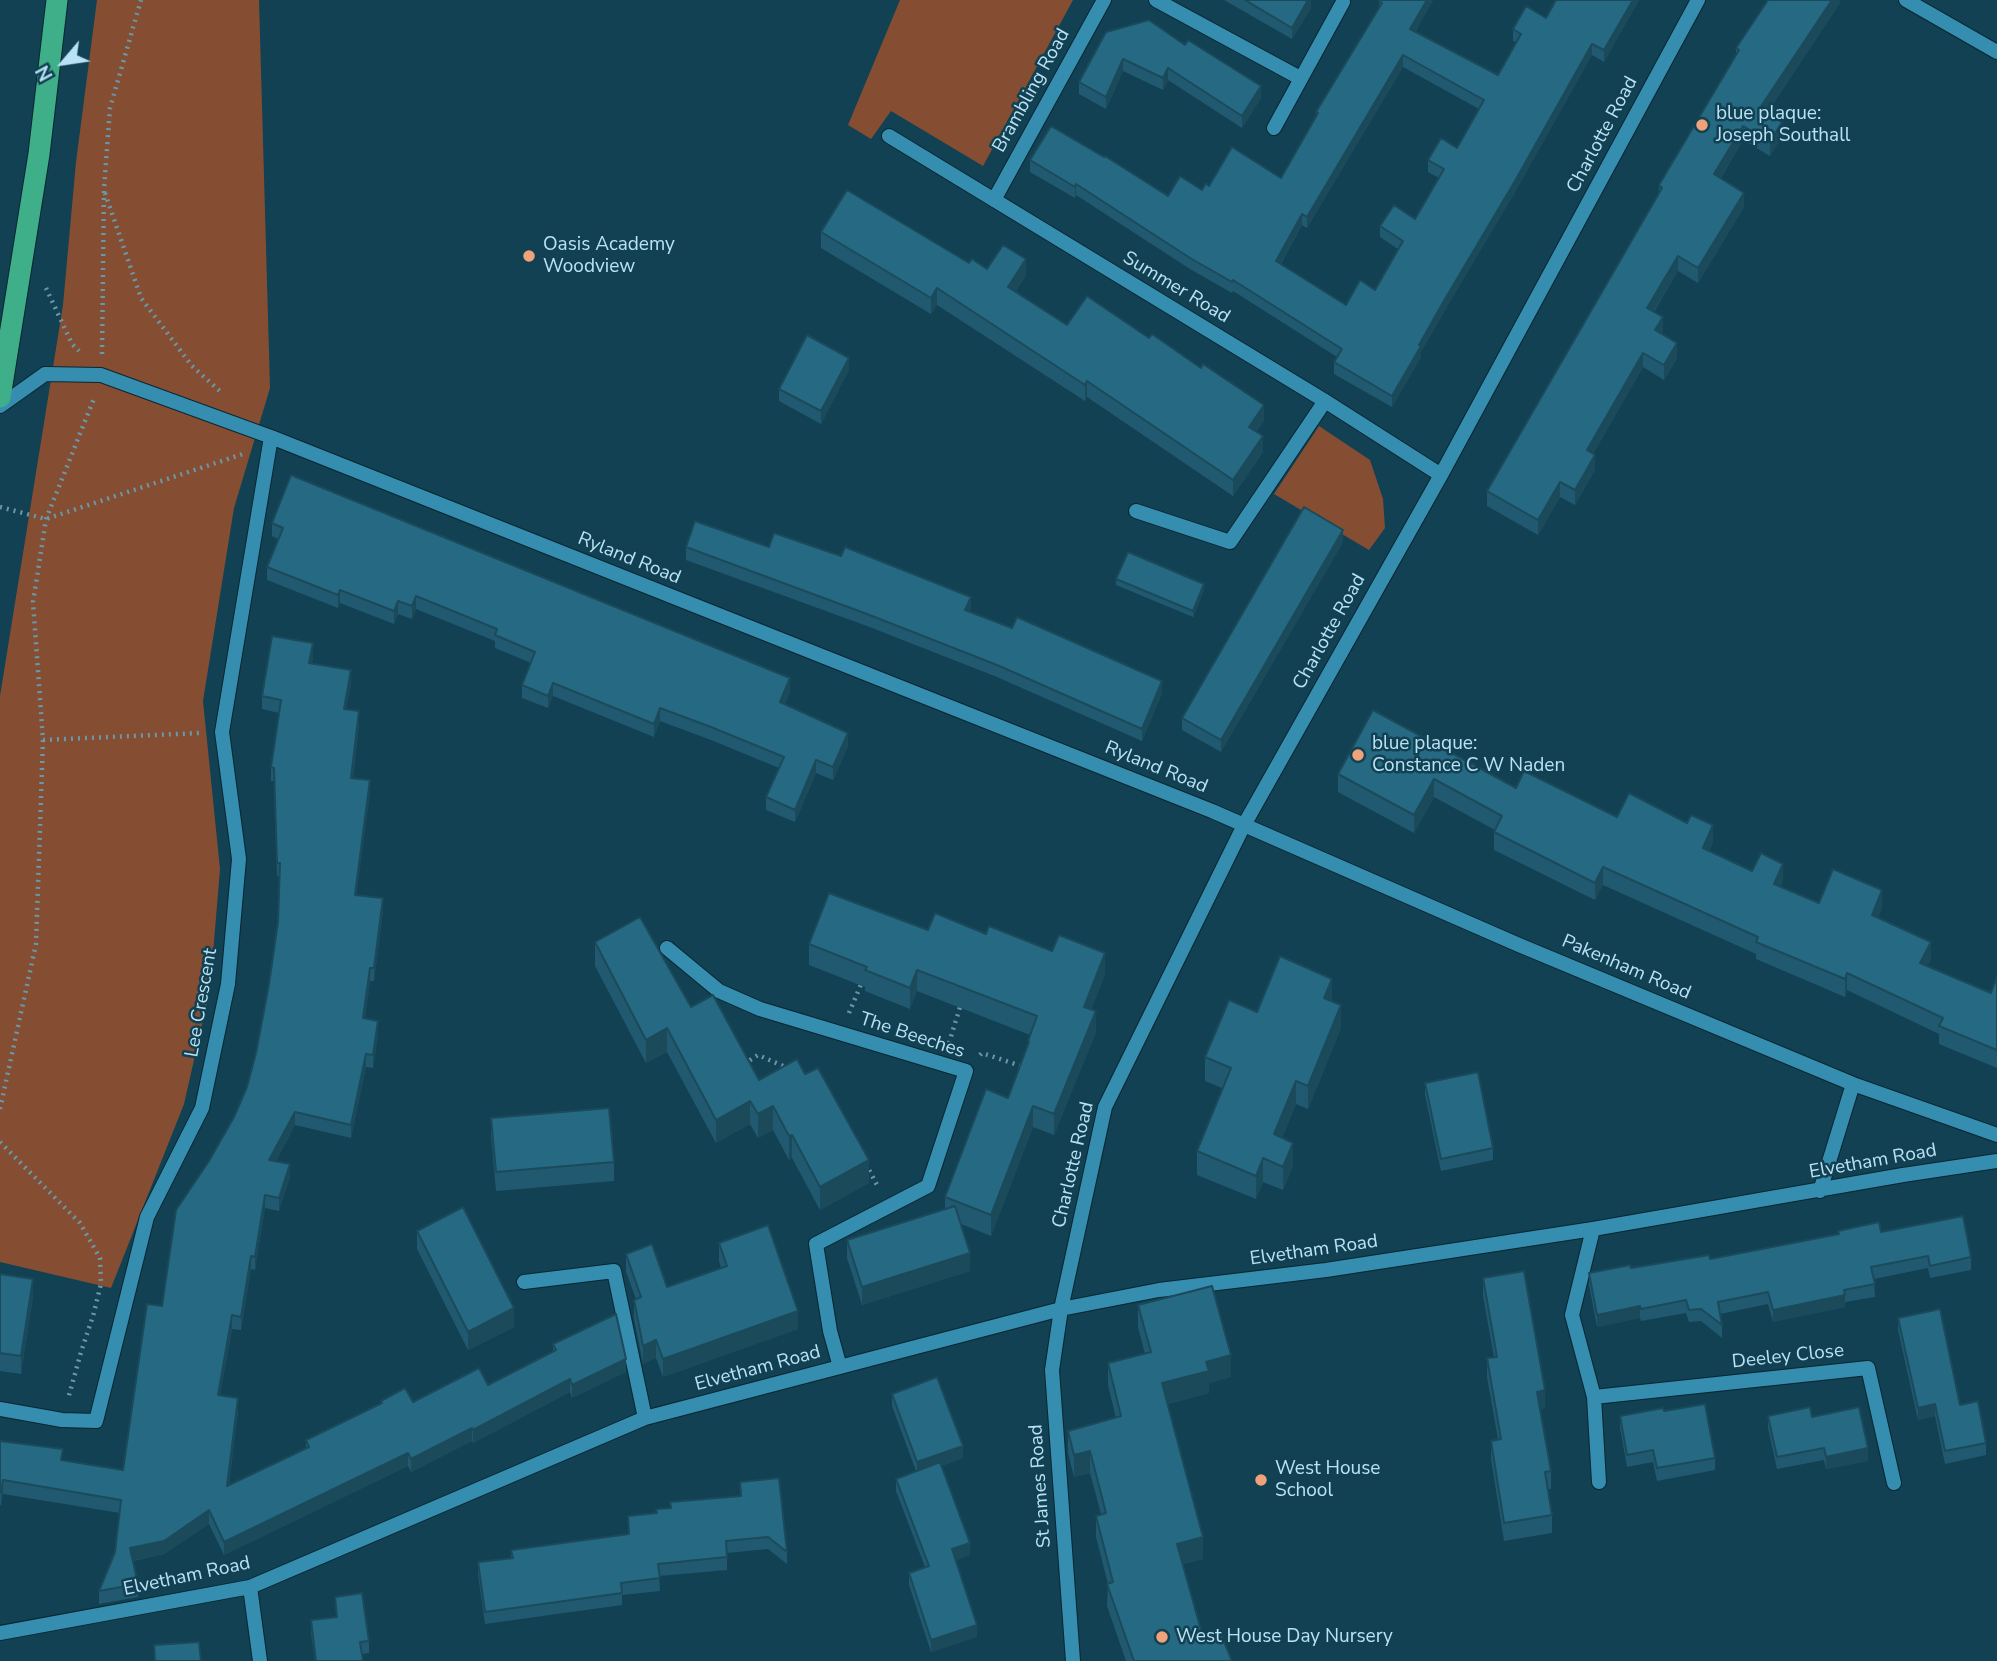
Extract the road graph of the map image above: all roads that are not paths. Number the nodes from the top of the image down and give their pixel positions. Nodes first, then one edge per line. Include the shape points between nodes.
1 (57, 0) edge
2 (1104, 0) edge
3 (1156, 0) edge
4 (1698, 0) edge
5 (1906, 0) edge
6 (1343, 2) dead end
7 (1997, 52) edge
8 (1300, 78) junction
9 (1274, 128) dead end
10 (889, 136) dead end
11 (994, 200) junction
12 (0, 397) edge
13 (1325, 401) junction
14 (0, 406) edge
15 (271, 438) junction
16 (1441, 475) junction
17 (1136, 511) dead end
18 (1244, 825) junction
19 (667, 948) dead end
20 (1853, 1084) junction
21 (1997, 1135) edge
22 (1997, 1161) edge
23 (1820, 1191) junction
24 (1593, 1229) junction
25 (524, 1282) dead end
26 (1061, 1308) junction
27 (840, 1367) junction
28 (1594, 1396) junction
29 (0, 1409) edge
30 (645, 1418) junction
31 (1599, 1482) dead end
32 (1894, 1483) dead end
33 (250, 1587) junction
34 (0, 1633) edge
35 (260, 1661) edge
36 (1073, 1661) edge

1 - 12 highway
2 - 11 street, Brambling Road
3 - 8 street
4 - 16 street, Charlotte Road
5 - 7 street
6 - 8 street
8 - 9 street
10 - 11 street, Summer Road
11 - 13 street, Summer Road
13 - 16 street, Summer Road
13 - 17 street via 1230,541
14 - 15 street, Ryland Road via 45,374 101,375
15 - 18 street, Ryland Road
15 - 29 street, Lee Crescent via 222,732 239,859 229,984 202,1108 146,1217 96,1421
16 - 18 street, Charlotte Road
18 - 20 street, Pakenham Road
18 - 26 street, Charlotte Road via 1105,1107
19 - 27 street, The Beeches via 719,991 760,1009 966,1071 928,1186 816,1244
20 - 21 street, Pakenham Road
20 - 23 street
22 - 23 street, Elvetham Road
23 - 24 street, Elvetham Road
24 - 26 street, Elvetham Road
24 - 28 street via 1572,1315
25 - 30 street via 614,1272
26 - 27 street, Elvetham Road
26 - 36 street, St James Road via 1052,1370
27 - 30 street, Elvetham Road
28 - 31 street
28 - 32 street, Deeley Close via 1868,1368
30 - 33 street, Elvetham Road
33 - 34 street, Elvetham Road
33 - 35 street

